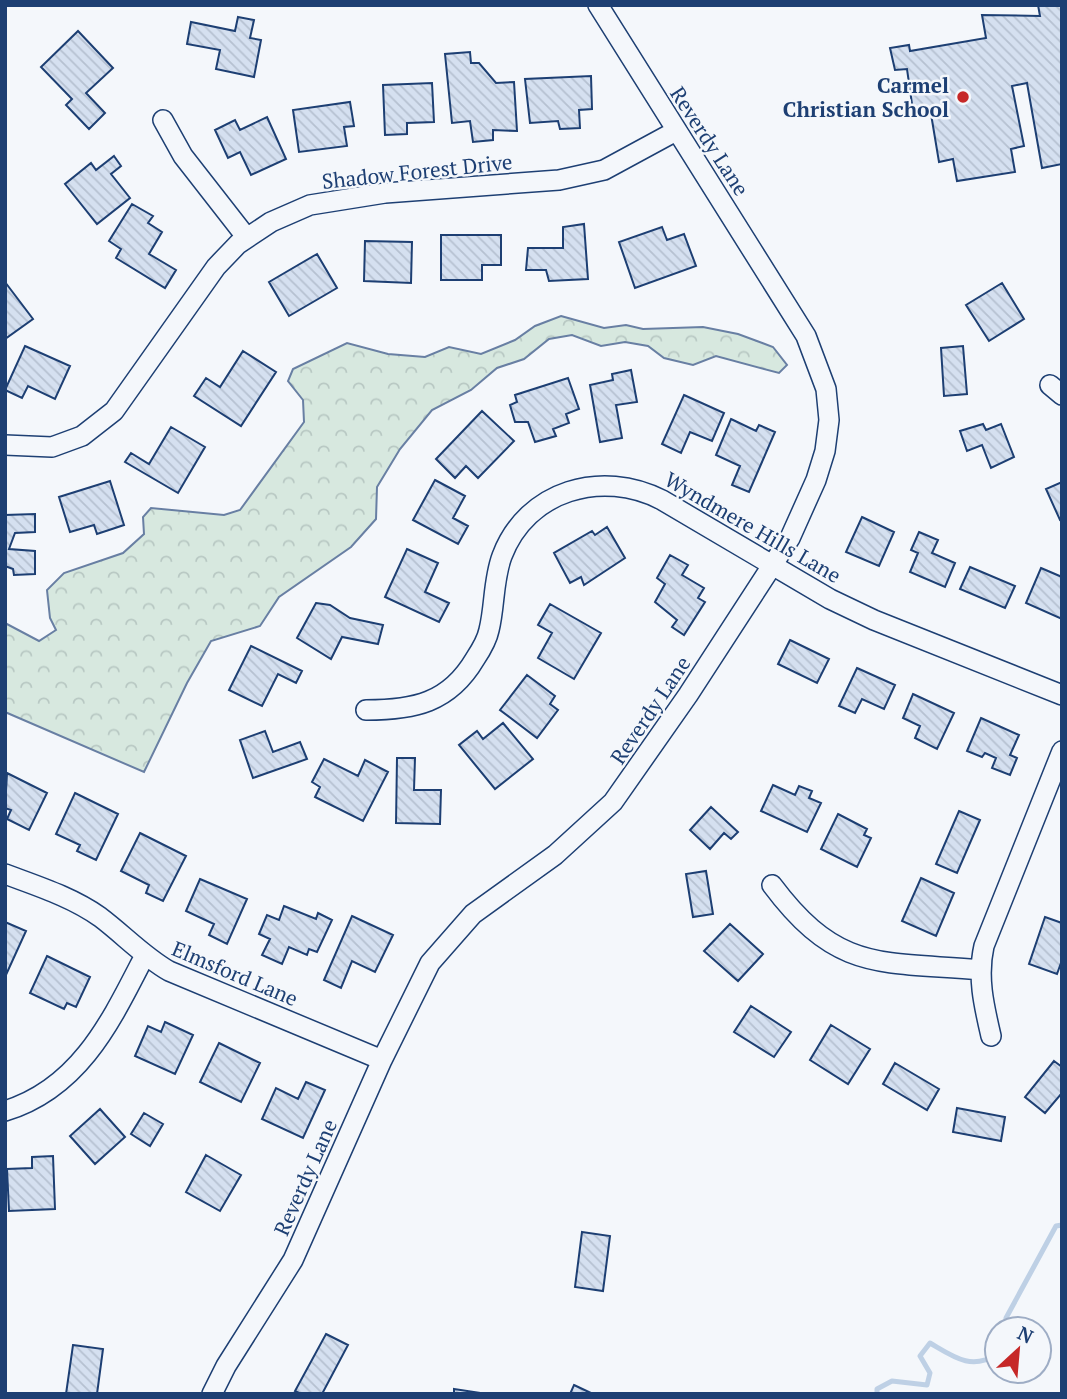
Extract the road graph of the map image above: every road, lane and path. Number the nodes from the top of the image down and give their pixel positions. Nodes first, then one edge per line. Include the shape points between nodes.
1 (598, 5) edge
2 (163, 120) dead end
3 (677, 131) junction
4 (247, 239) junction
5 (5, 445) edge
6 (774, 565) junction
7 (1062, 695) edge
8 (366, 710) dead end
9 (1062, 751) edge
10 (5, 874) edge
11 (772, 885) dead end
12 (144, 957) junction
13 (981, 970) junction
14 (991, 1036) dead end
15 (382, 1060) junction
16 (5, 1111) edge
17 (212, 1394) edge

1 - 3 street, Reverdy Lane
2 - 4 street via 183,156
3 - 4 street, Shadow Forest Drive via 604,170 559,180 385,193 310,205 271,222
3 - 6 street, Reverdy Lane via 806,336 826,389 825,451 810,498
4 - 5 street, Shadow Forest Drive via 216,267 114,411 82,436 52,447
6 - 7 street, Wyndmere Hills Lane via 874,620
6 - 8 street, Wyndmere Hills Lane via 648,493 616,485 573,489 540,506 511,537 496,577 489,632 452,690 408,707
6 - 15 street, Reverdy Lane via 612,802 555,855 473,914 444,944 420,980
9 - 13 street via 984,946
10 - 12 street, Elmsford Lane via 91,912
11 - 13 street via 817,936 853,956
12 - 15 street, Elmsford Lane
12 - 16 street via 115,1017 67,1077 29,1104
13 - 14 street
15 - 17 street, Reverdy Lane via 293,1260

